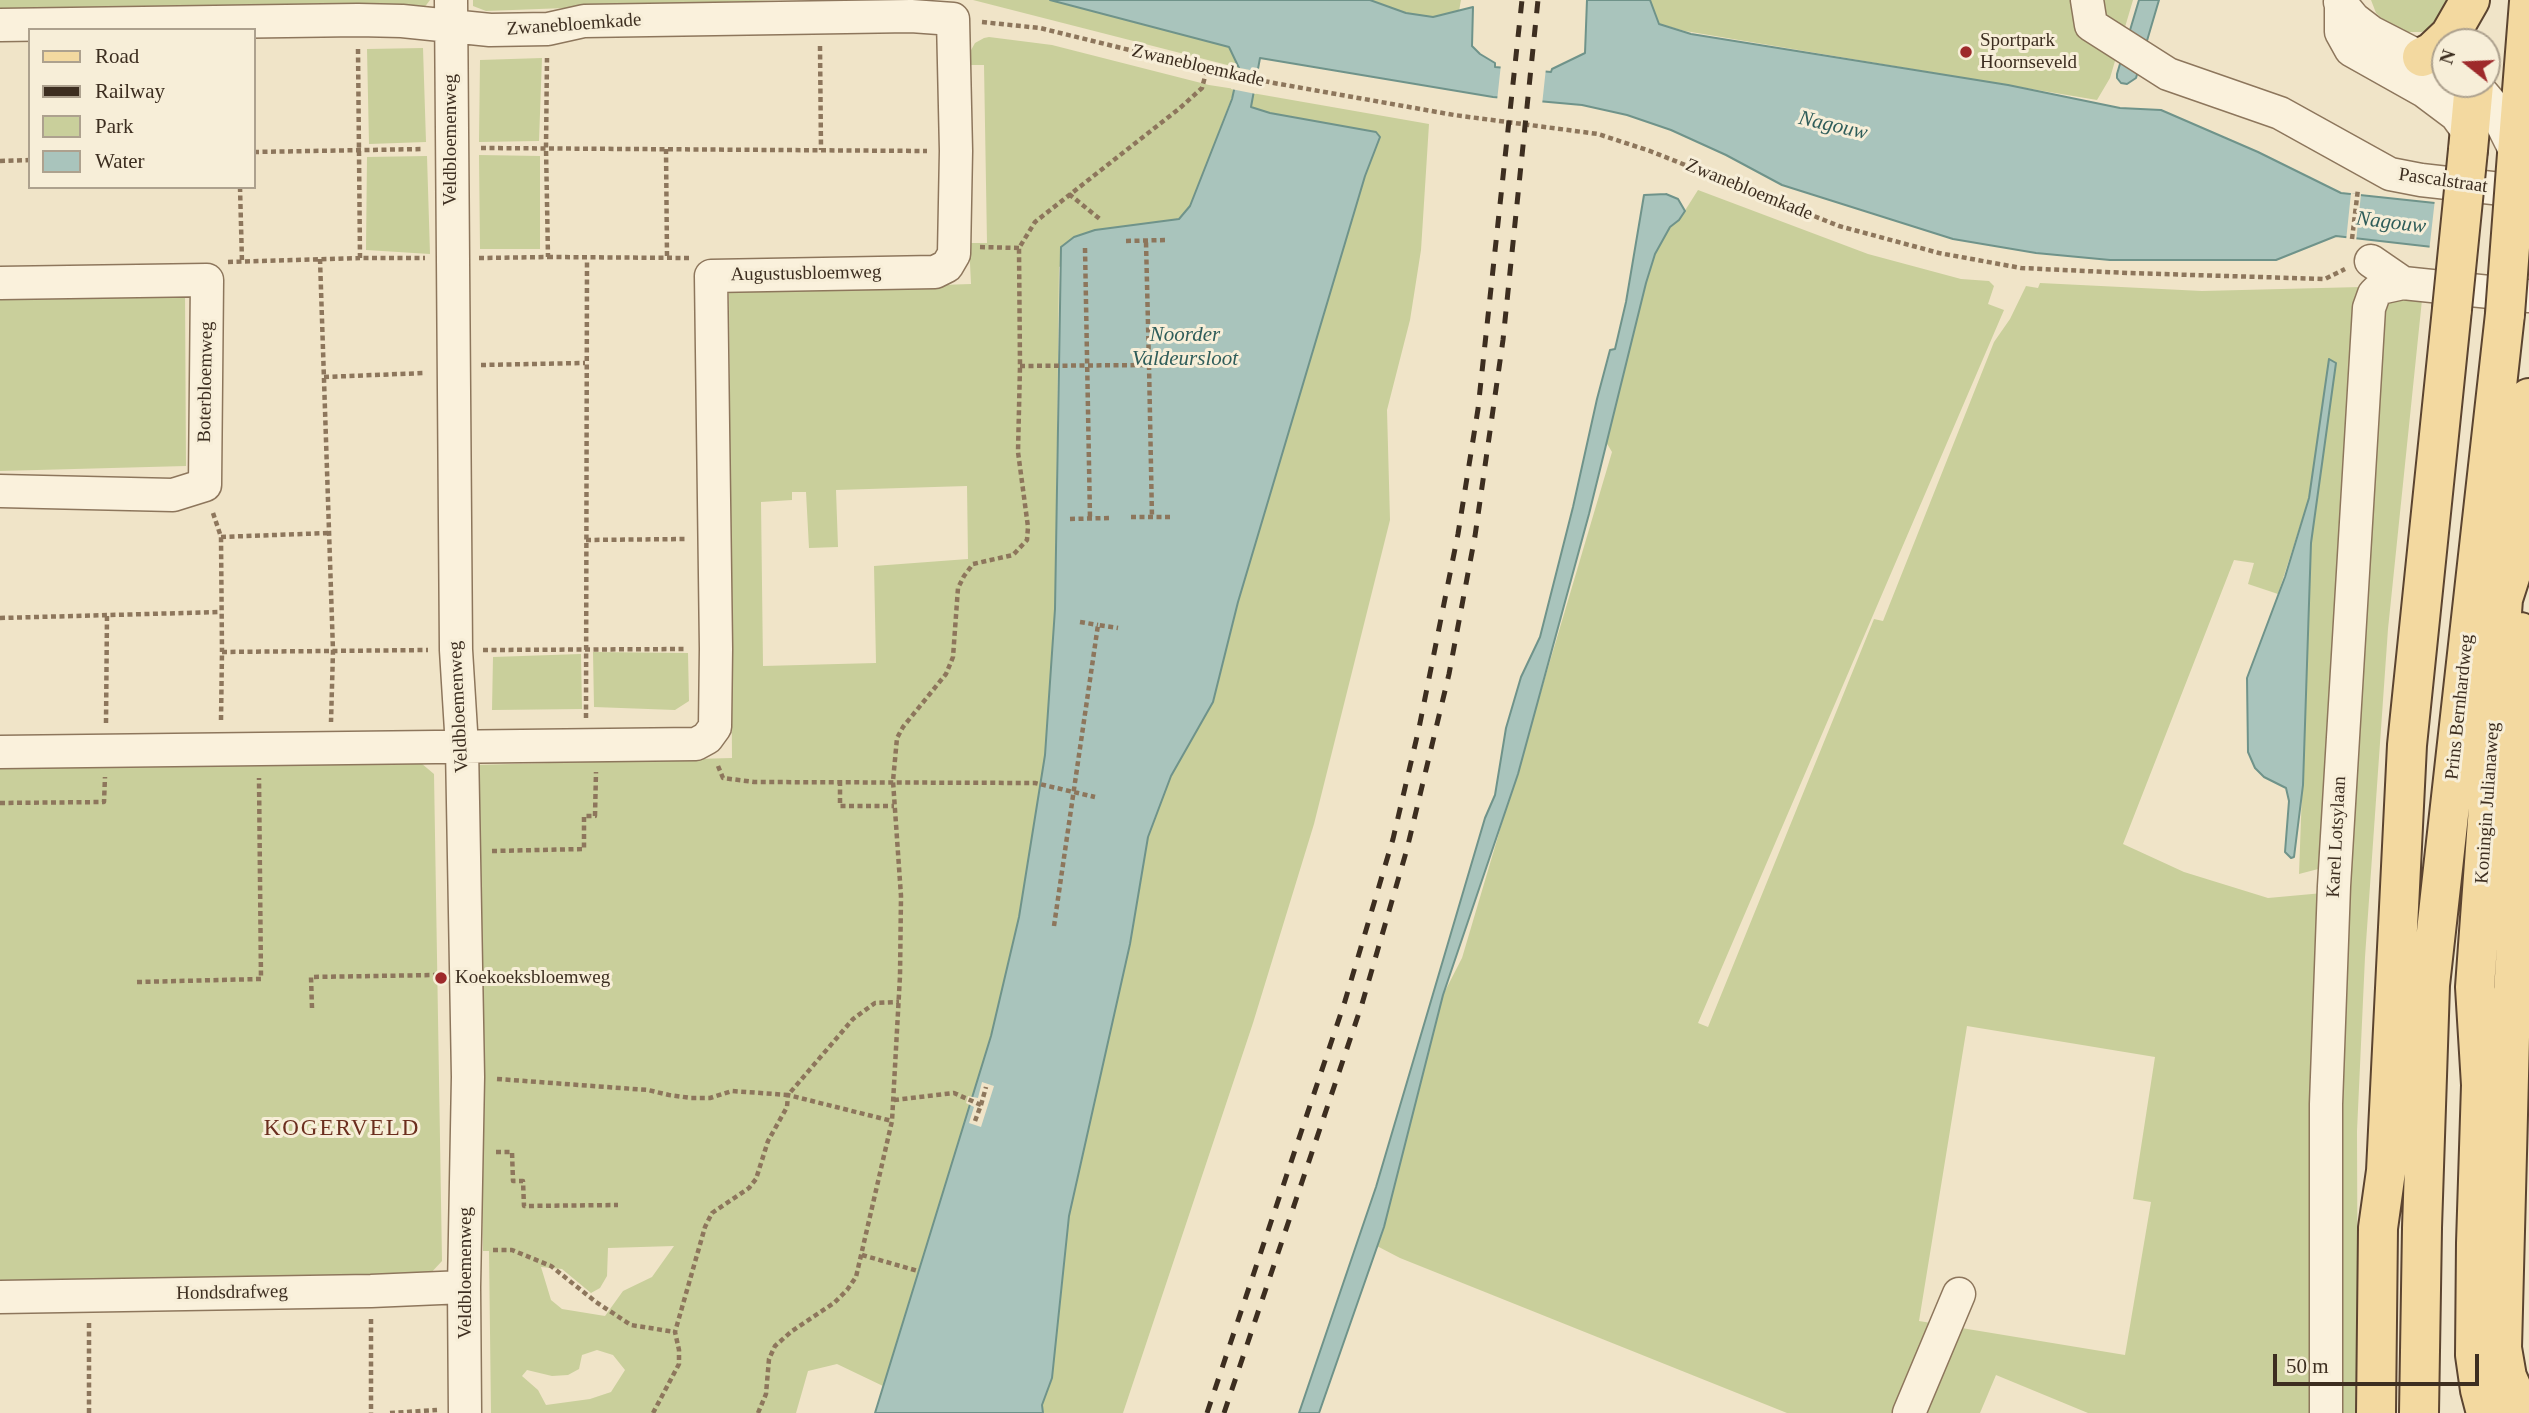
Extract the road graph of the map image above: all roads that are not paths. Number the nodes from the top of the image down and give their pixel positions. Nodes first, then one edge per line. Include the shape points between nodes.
1 (2087, 0) edge
2 (2470, 0) edge
3 (2483, 0) edge
4 (2341, 1) edge
5 (2529, 2) edge
6 (452, 13) edge
7 (0, 25) edge
8 (2454, 28) edge
9 (2480, 28) edge
10 (2431, 63) edge
11 (2461, 98) edge
12 (2483, 98) edge
13 (2469, 142) junction
14 (2517, 155) junction
15 (2529, 192) edge
16 (955, 246) joint
17 (2371, 261) road end
18 (0, 283) edge
19 (2403, 283) junction
20 (2517, 305) edge
21 (2529, 398) edge
22 (0, 491) edge
23 (462, 747) junction
24 (0, 752) edge
25 (2506, 1037) edge
26 (464, 1287) junction
27 (1959, 1294) dead end
28 (0, 1297) edge
29 (466, 1410) edge
30 (1909, 1413) edge
31 (2326, 1413) edge
32 (2376, 1413) edge
33 (2419, 1413) edge
34 (2486, 1413) edge
35 (2523, 1413) edge

1 - 15 street, Pascalstraat via 2091,25 2168,74 2280,113 2390,174
2 - 8 main road
3 - 9 main road
4 - 10 street via 2371,32
4 - 13 street via 2341,32 2351,50 2424,91 2456,115
5 - 14 main road, Prins Bernhardweg
6 - 7 street, Zwanebloemkade via 358,20
6 - 16 street, Zwanebloemkade via 490,30 548,29 584,21 953,19
6 - 23 street, Veldbloemenweg via 456,650
11 - 13 main road
12 - 14 street via 2493,106
13 - 32 main road, bridge via 2407,745 2386,1171 2378,1228
14 - 20 main road, Prins Bernhardweg, bridge
16 - 23 street, Augustusbloemweg via 947,266 935,272 711,276 715,727 707,738 696,744
17 - 19 street
18 - 22 street, Boterbloemweg via 207,279 205,485 173,495
19 - 20 street
19 - 31 street, Karel Lotsylaan via 2380,288 2369,309 2334,886 2326,1104
20 - 33 main road, Prins Bernhardweg via 2430,985
21 - 25 main road, Koningin Julianaweg via 2512,571 2503,599 2475,987
23 - 24 street
23 - 26 street, Veldbloemenweg via 468,1077
25 - 34 main road, Koningin Julianaweg via 2481,1085 2475,1355
25 - 35 main road, Koningin Julianaweg via 2502,1348 2507,1377
26 - 28 street, Hondsdrafweg
26 - 29 street, Veldbloemenweg
27 - 30 street

